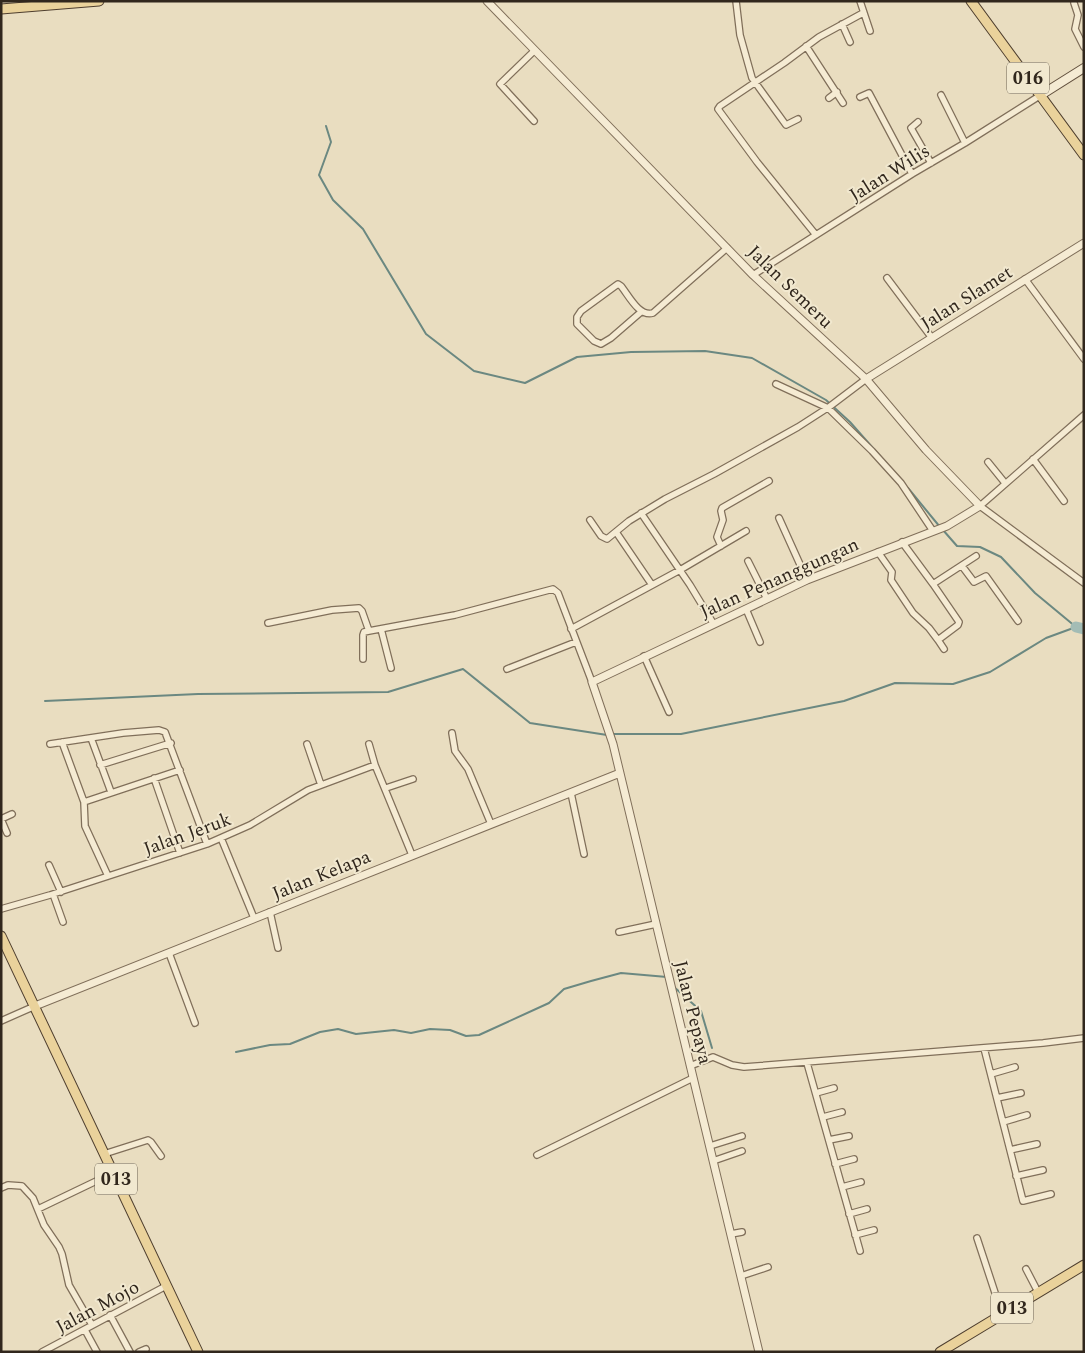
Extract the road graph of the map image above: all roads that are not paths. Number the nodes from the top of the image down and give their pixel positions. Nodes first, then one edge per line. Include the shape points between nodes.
1 (99, 1) edge
2 (487, 1) edge
3 (736, 1) edge
4 (860, 1) edge
5 (971, 1) edge
6 (1074, 3) dead end
7 (1, 9) edge
8 (863, 12) junction
9 (842, 24) junction
10 (870, 31) dead end
11 (850, 42) dead end
12 (806, 46) junction
13 (1084, 47) edge
14 (534, 51) junction
15 (1084, 68) edge
16 (754, 83) junction
17 (837, 92) junction
18 (941, 95) dead end
19 (1040, 95) junction
20 (860, 97) dead end
21 (829, 98) dead end
22 (844, 103) dead end
23 (798, 119) dead end
24 (534, 120) dead end
25 (918, 122) dead end
26 (965, 143) junction
27 (1084, 155) edge
28 (931, 163) junction
29 (912, 174) junction
30 (816, 235) junction
31 (1084, 243) edge
32 (727, 248) junction
33 (753, 275) junction
34 (888, 278) dead end
35 (1025, 279) junction
36 (641, 312) junction
37 (932, 338) junction
38 (1084, 359) edge
39 (866, 379) junction
40 (776, 384) dead end
41 (829, 408) junction
42 (1084, 415) edge
43 (1033, 459) junction
44 (988, 462) dead end
45 (770, 480) dead end
46 (1005, 483) junction
47 (1064, 501) dead end
48 (980, 506) junction
49 (641, 513) junction
50 (779, 518) dead end
51 (590, 520) dead end
52 (935, 530) junction
53 (746, 531) dead end
54 (616, 532) junction
55 (902, 542) junction
56 (721, 546) junction
57 (878, 552) junction
58 (976, 556) dead end
59 (748, 561) dead end
60 (962, 566) junction
61 (680, 570) junction
62 (807, 580) junction
63 (1083, 582) edge
64 (933, 584) junction
65 (652, 585) junction
66 (767, 598) junction
67 (746, 609) junction
68 (1018, 621) dead end
69 (268, 623) dead end
70 (713, 623) junction
71 (381, 629) junction
72 (571, 629) junction
73 (370, 631) junction
74 (938, 640) junction
75 (576, 642) junction
76 (760, 642) dead end
77 (944, 649) dead end
78 (644, 656) junction
79 (363, 658) dead end
80 (391, 668) dead end
81 (507, 669) dead end
82 (592, 682) junction
83 (670, 712) dead end
84 (452, 732) dead end
85 (91, 738) junction
86 (62, 742) junction
87 (171, 743) junction
88 (50, 744) dead end
89 (307, 744) dead end
90 (369, 744) dead end
91 (100, 765) junction
92 (375, 765) junction
93 (180, 770) junction
94 (620, 773) junction
95 (154, 778) junction
96 (413, 779) dead end
97 (320, 786) junction
98 (386, 788) junction
99 (111, 792) junction
100 (571, 793) junction
101 (84, 802) junction
102 (12, 814) dead end
103 (1, 819) edge
104 (491, 824) junction
105 (7, 833) dead end
106 (220, 838) junction
107 (207, 844) junction
108 (180, 853) junction
109 (584, 854) dead end
110 (412, 855) junction
111 (49, 865) dead end
112 (108, 876) junction
113 (61, 892) junction
114 (53, 894) junction
115 (1, 909) edge
116 (270, 912) junction
117 (254, 918) junction
118 (63, 922) dead end
119 (656, 924) junction
120 (619, 932) dead end
121 (1, 936) edge
122 (278, 948) dead end
123 (168, 953) junction
124 (35, 1006) junction
125 (1, 1021) edge
126 (195, 1024) dead end
127 (1084, 1038) edge
128 (984, 1048) junction
129 (807, 1063) junction
130 (690, 1066) junction
131 (1015, 1067) dead end
132 (991, 1074) junction
133 (693, 1078) junction
134 (834, 1088) dead end
135 (816, 1093) junction
136 (1021, 1093) dead end
137 (997, 1098) junction
138 (842, 1112) dead end
139 (1027, 1115) dead end
140 (822, 1117) junction
141 (1003, 1122) junction
142 (742, 1136) dead end
143 (848, 1136) dead end
144 (829, 1140) junction
145 (1037, 1144) dead end
146 (710, 1146) junction
147 (1010, 1150) junction
148 (742, 1151) dead end
149 (104, 1154) junction
150 (537, 1155) dead end
151 (161, 1156) dead end
152 (854, 1159) dead end
153 (714, 1162) junction
154 (835, 1164) junction
155 (1044, 1170) dead end
156 (113, 1173) junction
157 (1016, 1176) junction
158 (861, 1182) dead end
159 (842, 1187) junction
160 (1, 1188) edge
161 (1051, 1194) dead end
162 (38, 1209) junction
163 (867, 1209) dead end
164 (849, 1214) junction
165 (874, 1230) dead end
166 (742, 1232) dead end
167 (731, 1234) junction
168 (855, 1235) junction
169 (977, 1238) dead end
170 (860, 1251) dead end
171 (1084, 1264) edge
172 (768, 1267) dead end
173 (1026, 1269) dead end
174 (741, 1276) junction
175 (166, 1286) junction
176 (1038, 1292) junction
177 (1002, 1314) junction
178 (110, 1315) junction
179 (92, 1325) junction
180 (84, 1330) junction
181 (42, 1352) edge
182 (97, 1352) edge
183 (130, 1352) edge
184 (198, 1352) edge
185 (759, 1352) edge
186 (940, 1352) edge

1 - 7 main road
2 - 14 street, Jalan Semeru
3 - 16 street via 743,48
4 - 8 street
5 - 19 main road, 016
6 - 13 street via 1078,15 1075,29
8 - 9 street
8 - 10 street
9 - 11 street
9 - 12 street
12 - 16 street
12 - 17 street
14 - 24 street via 500,84
14 - 32 street, Jalan Semeru
15 - 19 main road
16 - 23 street via 786,125
16 - 30 street via 718,110
17 - 21 street
17 - 22 street
18 - 26 street
19 - 26 street, Jalan Wilis
19 - 27 main road, 016
20 - 29 street via 868,93
25 - 28 street via 911,128
26 - 28 street, Jalan Wilis
28 - 29 street, Jalan Wilis
29 - 30 street, Jalan Wilis
30 - 33 street, Jalan Wilis
31 - 35 street, Jalan Slamet
32 - 33 street, Jalan Semeru
32 - 36 street via 653,313
33 - 39 street, Jalan Semeru
34 - 37 street
35 - 37 street, Jalan Slamet
35 - 38 street
36 - 36 street via 618,284 581,311 577,324 601,344
37 - 39 street, Jalan Slamet
39 - 41 street
39 - 48 street, Jalan Semeru via 926,450
40 - 41 street
41 - 49 street
41 - 52 street via 901,483
42 - 43 street
43 - 46 street
43 - 47 street
44 - 46 street
45 - 56 street via 722,508 723,520 717,536
46 - 48 street
48 - 52 street, Jalan Penanggungan
48 - 63 street, Jalan Semeru
49 - 54 street
49 - 61 street
50 - 62 street
51 - 54 street via 604,539
52 - 55 street, Jalan Penanggungan
53 - 56 street
54 - 65 street
55 - 57 street, Jalan Penanggungan
55 - 64 street
56 - 61 street
57 - 62 street, Jalan Penanggungan
57 - 74 street via 892,572 891,580 904,602
58 - 60 street
59 - 66 street
60 - 64 street
60 - 68 street via 974,582 986,576
61 - 65 street
61 - 70 street
62 - 66 street, Jalan Penanggungan
64 - 74 street via 959,622
65 - 72 street
66 - 67 street, Jalan Penanggungan
67 - 70 street, Jalan Penanggungan
67 - 76 street
69 - 73 street via 359,608
70 - 78 street, Jalan Penanggungan
71 - 72 street via 455,615 553,589 558,593
71 - 73 street
71 - 80 street
72 - 75 street
73 - 79 street via 363,635
74 - 77 street
75 - 81 street
75 - 82 street
78 - 82 street, Jalan Penanggungan
78 - 83 street
82 - 94 street, Jalan Pepaya
84 - 104 street via 455,751 468,769
85 - 86 street
85 - 87 street via 162,730
85 - 91 street
86 - 88 street
86 - 101 street
87 - 91 street
87 - 93 street
89 - 97 street
90 - 92 street
91 - 99 street
92 - 97 street, Jalan Jeruk
92 - 98 street
93 - 95 street
93 - 107 street
94 - 100 street, Jalan Kelapa
94 - 119 street, Jalan Pepaya
95 - 99 street
95 - 108 street
96 - 98 street
97 - 106 street, Jalan Jeruk
98 - 110 street
99 - 101 street
100 - 104 street, Jalan Kelapa
100 - 109 street
101 - 112 street via 85,826
102 - 103 street
103 - 105 street
104 - 110 street, Jalan Kelapa
106 - 107 street, Jalan Jeruk
106 - 117 street
107 - 108 street, Jalan Jeruk
108 - 112 street, Jalan Jeruk
110 - 116 street, Jalan Kelapa
111 - 113 street
112 - 113 street, Jalan Jeruk
113 - 114 street, Jalan Jeruk
114 - 115 street, Jalan Jeruk
114 - 118 street
116 - 117 street, Jalan Kelapa
116 - 122 street
117 - 123 street, Jalan Kelapa
119 - 120 street
119 - 130 street, Jalan Pepaya
121 - 124 main road, 013
123 - 124 street, Jalan Kelapa
123 - 126 street
124 - 125 street
124 - 149 main road, 013
127 - 128 street
128 - 129 street
128 - 132 street
129 - 130 street via 742,1067 713,1057
129 - 135 street
130 - 133 street, Jalan Pepaya
131 - 132 street
132 - 137 street
133 - 146 street, Jalan Pepaya
133 - 150 street
134 - 135 street
135 - 140 street
136 - 137 street
137 - 141 street
138 - 140 street
139 - 141 street
140 - 144 street
141 - 147 street
142 - 146 street
143 - 144 street
144 - 154 street
145 - 147 street
146 - 153 street, Jalan Pepaya
147 - 157 street
148 - 153 street
149 - 151 street via 146,1140
149 - 156 main road, 013
152 - 154 street
153 - 167 street, Jalan Pepaya
154 - 159 street
155 - 157 street
156 - 162 street
156 - 175 main road, 013
157 - 161 street via 1023,1201
158 - 159 street
159 - 164 street
160 - 162 street via 22,1186
162 - 179 street via 62,1254 72,1292
163 - 164 street
164 - 168 street
165 - 168 street
166 - 167 street
167 - 174 street, Jalan Pepaya
168 - 170 street
169 - 177 street
171 - 176 main road, 013
172 - 174 street
173 - 176 street
174 - 185 street, Jalan Pepaya
175 - 178 street, Jalan Mojo
175 - 184 main road, 013
176 - 177 main road, 013
177 - 186 main road, 013
178 - 179 street, Jalan Mojo
178 - 183 street
179 - 180 street, Jalan Mojo
180 - 181 street, Jalan Mojo
180 - 182 street

